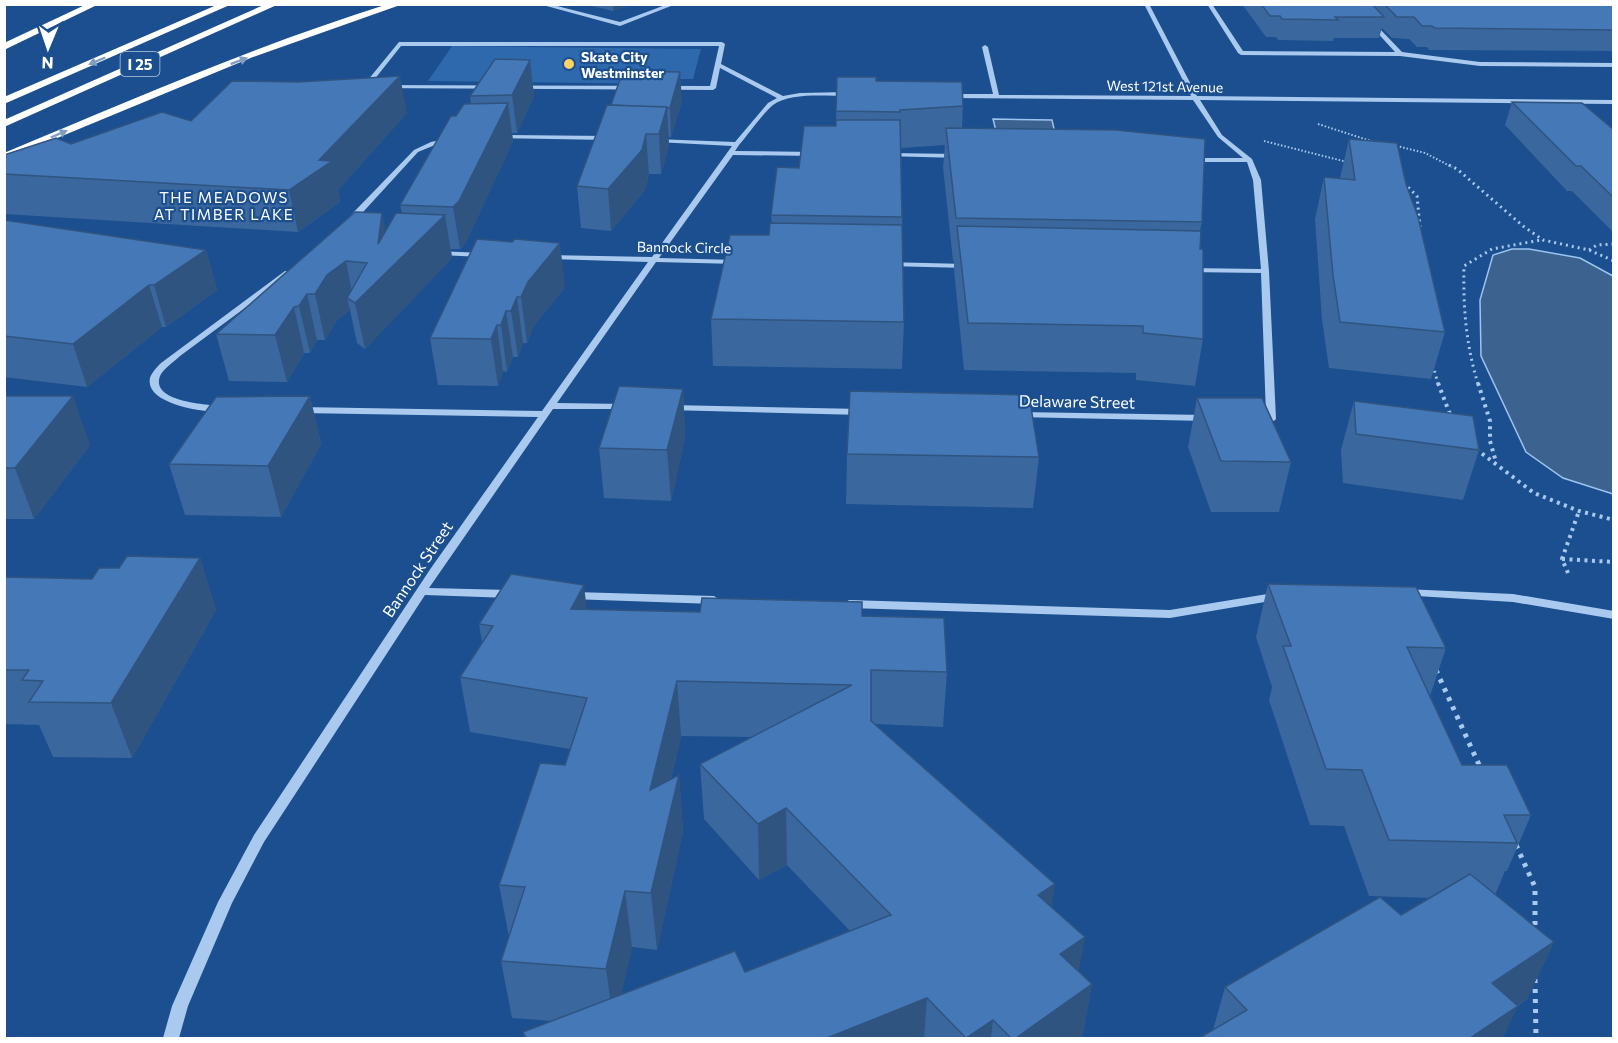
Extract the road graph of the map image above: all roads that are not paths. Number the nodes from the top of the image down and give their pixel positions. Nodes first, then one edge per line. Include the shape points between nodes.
1 (95, 4) edge
2 (207, 4) edge
3 (228, 4) edge
4 (258, 4) edge
5 (275, 4) edge
6 (399, 4) edge
7 (541, 4) edge
8 (674, 4) edge
9 (1146, 4) edge
10 (1209, 4) edge
11 (1353, 4) edge
12 (1364, 16) junction
13 (1376, 16) edge
14 (4, 47) edge
15 (985, 47) dead end
16 (1400, 54) junction
17 (718, 65) junction
18 (1614, 65) edge
19 (4, 89) edge
20 (859, 94) edge
21 (939, 95) edge
22 (996, 96) junction
23 (782, 98) junction
24 (1195, 98) junction
25 (4, 101) edge
26 (1614, 102) edge
27 (4, 114) edge
28 (4, 124) edge
29 (490, 137) edge
30 (457, 139) edge
31 (614, 139) edge
32 (646, 140) edge
33 (734, 149) junction
34 (823, 154) edge
35 (882, 155) edge
36 (966, 156) edge
37 (4, 157) edge
38 (1180, 159) edge
39 (1250, 160) junction
40 (344, 227) edge
41 (429, 253) edge
42 (488, 255) edge
43 (535, 256) edge
44 (656, 260) junction
45 (751, 262) edge
46 (299, 264) edge
47 (882, 264) edge
48 (978, 266) edge
49 (1181, 270) edge
50 (1265, 271) junction
51 (632, 408) edge
52 (655, 408) edge
53 (236, 409) edge
54 (293, 410) edge
55 (547, 410) junction
56 (868, 412) edge
57 (1010, 414) edge
58 (1223, 418) edge
59 (1247, 419) edge
60 (421, 591) junction
61 (1389, 592) edge
62 (1296, 593) edge
63 (522, 594) edge
64 (557, 595) edge
65 (722, 600) edge
66 (840, 604) edge
67 (1614, 615) edge
68 (171, 1038) edge

1 - 14 highway
2 - 19 highway, I 25
3 -> 25 highway
4 - 27 highway
5 - 28 highway, I 25
37 -> 6 highway via 307,34
7 - 8 street via 620,24
9 - 24 street
10 - 16 street via 1241,52
11 - 12 street
12 - 13 street
12 - 16 street
15 - 22 street
16 - 18 street via 1480,64
17 - 17 street via 722,44 399,44 364,87 713,88
17 - 23 street
20 - 23 street
21 - 22 street, West 121st Avenue
22 - 24 street, West 121st Avenue
23 - 33 street via 770,104
24 - 26 street, West 121st Avenue
24 - 39 street via 1220,136
29 - 31 street
30 - 40 street via 416,151
32 - 33 street
33 - 34 street
33 - 44 street, Bannock Street
35 - 36 street
38 - 39 street
39 - 50 street via 1257,180
41 - 42 street
43 - 44 street, Bannock Circle
44 - 45 street, Bannock Circle
44 - 55 street, Bannock Street
46 - 53 street via 177,354 154,380 161,394 171,400 189,406
47 - 48 street
49 - 50 street
50 - 59 street via 1271,419
51 - 55 street
52 - 56 street
54 - 55 street
55 - 60 street, Bannock Street
57 - 58 street, Delaware Street
60 - 63 street
60 - 68 street, Bannock Street via 248,858 180,1006
61 - 67 street via 1513,598
62 - 66 street via 1170,614
64 - 65 street

